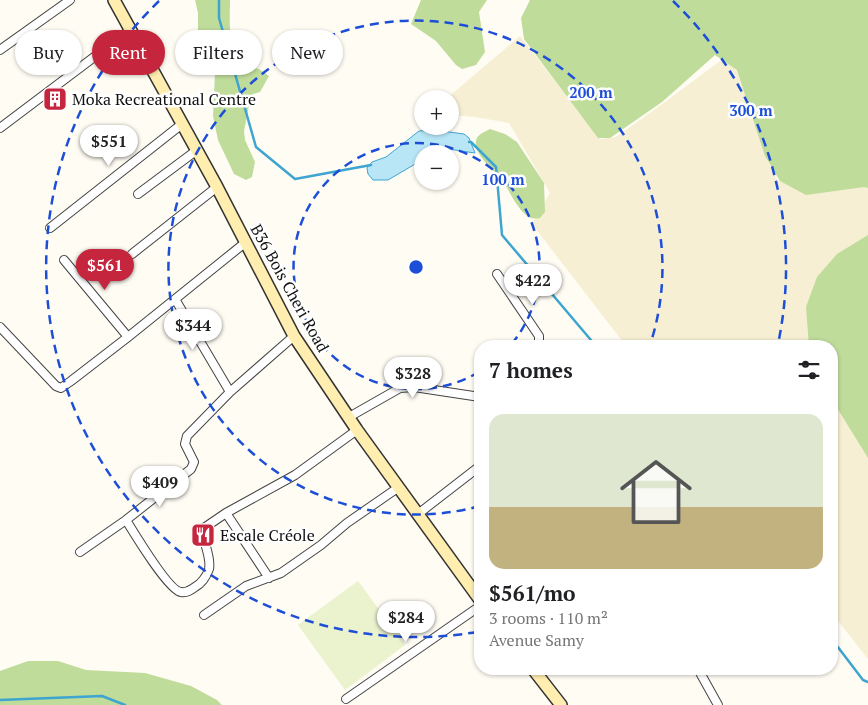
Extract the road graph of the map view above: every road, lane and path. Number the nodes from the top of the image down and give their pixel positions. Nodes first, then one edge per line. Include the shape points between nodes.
1 (70, 0) edge
2 (114, 0) edge
3 (130, 30) edge
4 (0, 50) edge
5 (92, 59) edge
6 (155, 75) edge
7 (182, 124) junction
8 (0, 128) edge
9 (197, 150) junction
10 (217, 187) junction
11 (138, 194) dead end
12 (50, 228) dead end
13 (246, 242) junction
14 (132, 254) dead end
15 (64, 260) dead end
16 (497, 274) dead end
17 (175, 299) junction
18 (0, 327) edge
19 (294, 336) junction
20 (128, 337) junction
21 (539, 340) edge
22 (230, 392) junction
23 (474, 396) edge
24 (349, 417) junction
25 (357, 430) junction
26 (474, 471) edge
27 (398, 487) junction
28 (226, 513) junction
29 (418, 514) junction
30 (126, 520) junction
31 (80, 552) dead end
32 (269, 578) junction
33 (474, 592) edge
34 (474, 610) edge
35 (204, 615) dead end
36 (538, 675) edge
37 (701, 675) edge
38 (346, 699) dead end
39 (561, 705) edge
40 (718, 705) edge

1 - 4 street
2 - 3 main road, B36 Bois Cheri Road
5 - 8 street
6 - 7 main road, B36 Bois Cheri Road
7 - 9 main road, B36 Bois Cheri Road
7 - 12 street
9 - 10 main road, B36 Bois Cheri Road
9 - 11 street
10 - 13 main road, B36 Bois Cheri Road
10 - 14 street
13 - 17 street
13 - 19 main road, B36 Bois Cheri Road
15 - 20 street
16 - 21 street
17 - 20 street
17 - 22 street
18 - 20 street via 61,388
19 - 22 street
19 - 24 main road, B36 Bois Cheri Road
22 - 30 street via 187,436 186,444 194,462 191,469
23 - 24 street via 414,387 400,388
24 - 25 main road, B36 Bois Cheri Road
25 - 27 main road, B36 Bois Cheri Road
25 - 28 street via 295,475
26 - 29 street
27 - 29 main road, B36 Bois Cheri Road
27 - 32 street via 321,546
28 - 30 street via 202,531 210,561 209,570 199,585 180,593 163,576
28 - 32 street
29 - 33 main road, B36 Bois Cheri Road
30 - 31 street
32 - 35 street via 246,586
34 - 38 street
36 - 39 main road
37 - 40 street

